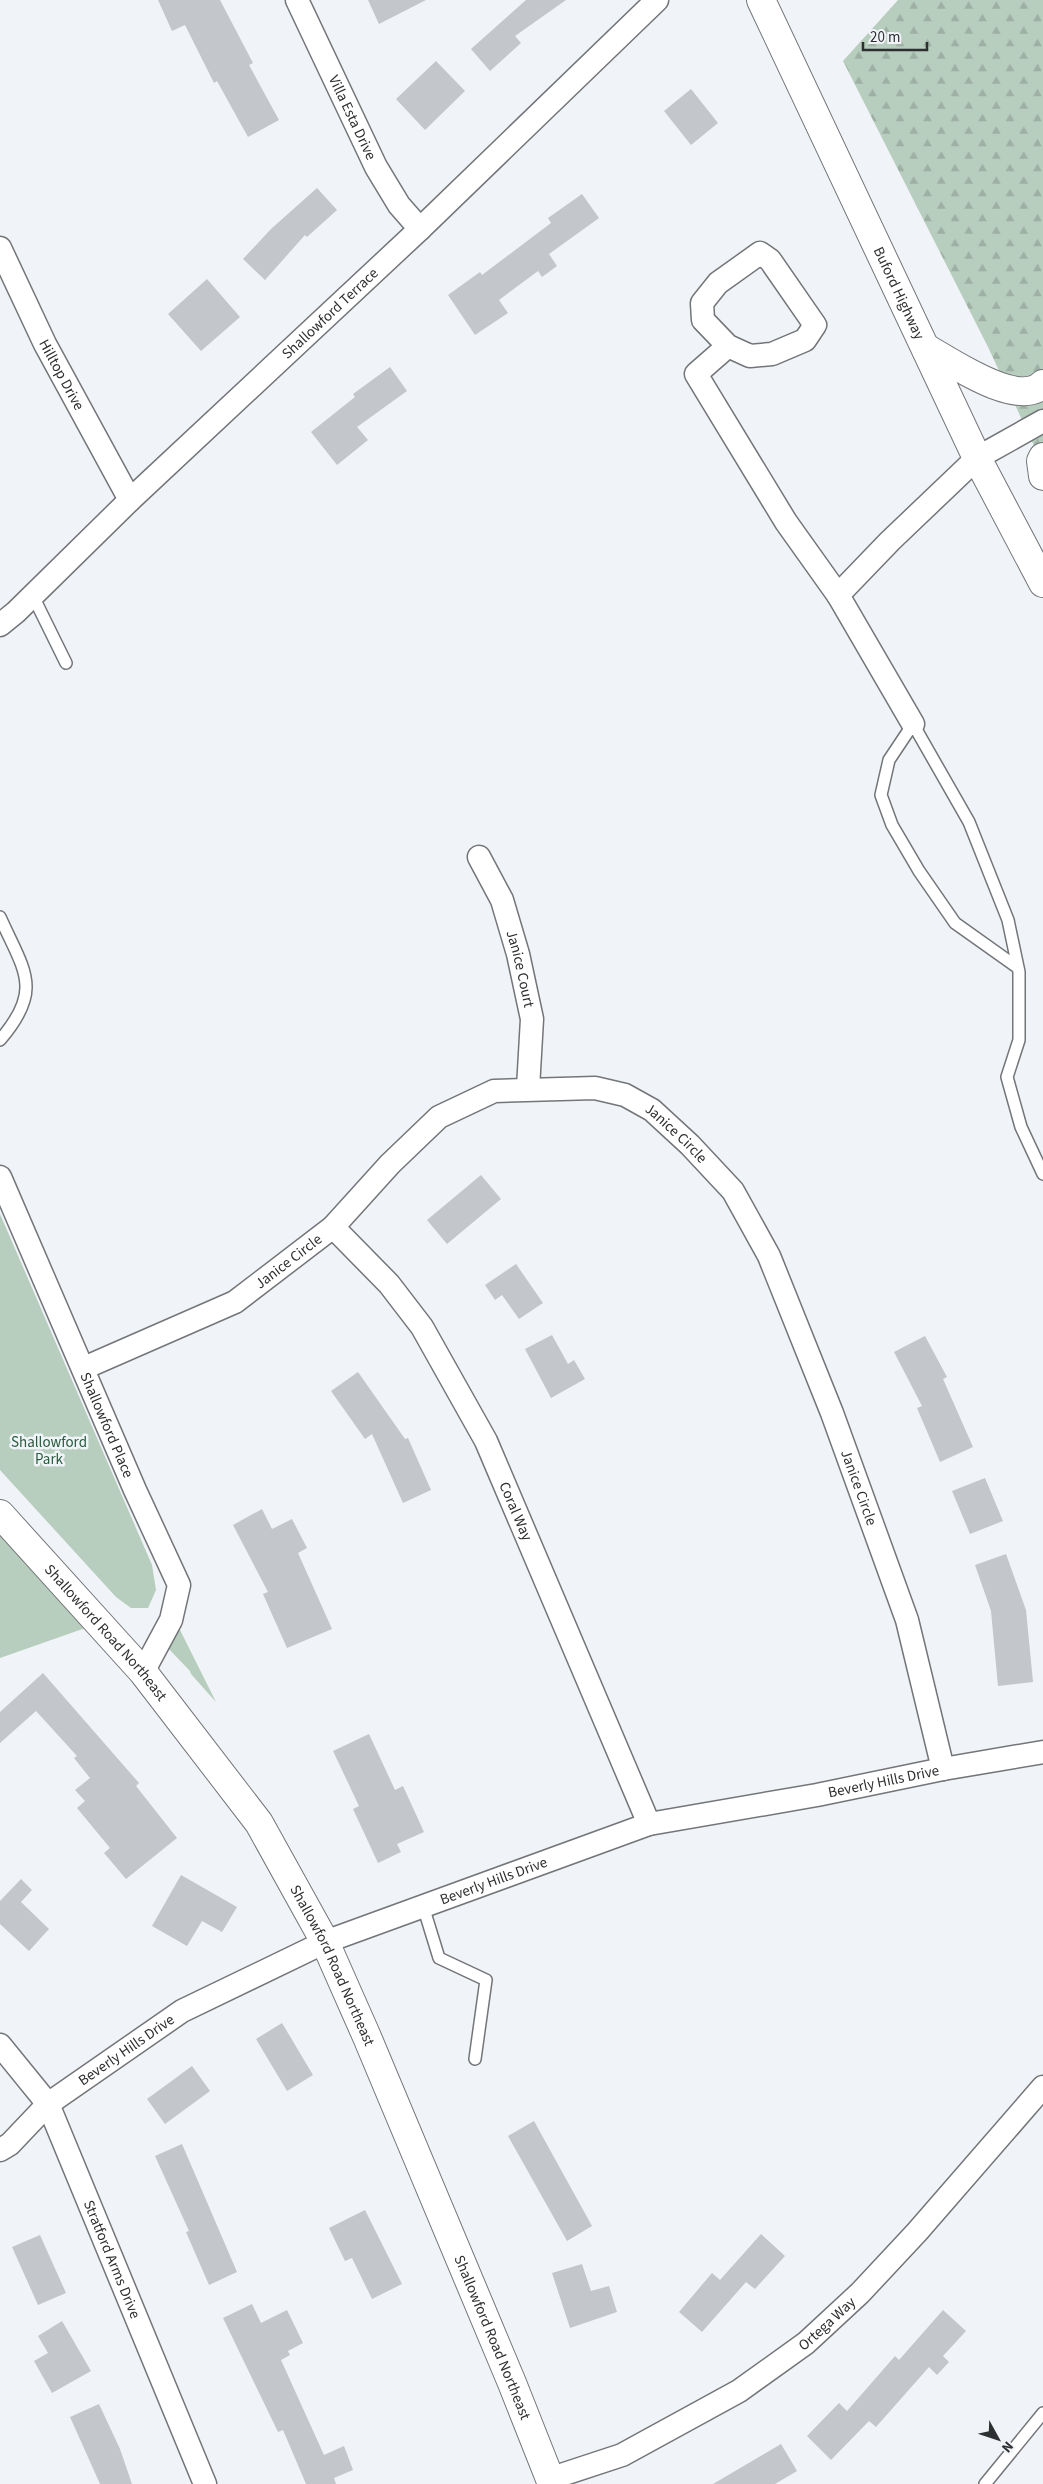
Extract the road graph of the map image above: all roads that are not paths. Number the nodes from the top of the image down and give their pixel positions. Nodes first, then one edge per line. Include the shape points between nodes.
1 (297, 0) edge
2 (657, 0) edge
3 (761, 0) edge
4 (420, 229) junction
5 (0, 248) edge
6 (728, 346) junction
7 (926, 348) junction
8 (1043, 384) edge
9 (1043, 421) edge
10 (1043, 457) edge
11 (977, 458) junction
12 (1043, 476) edge
13 (130, 500) junction
14 (1043, 583) edge
15 (838, 594) junction
16 (33, 596) junction
17 (0, 625) edge
18 (66, 663) dead end
19 (913, 724) junction
20 (479, 857) dead end
21 (0, 917) edge
22 (1018, 967) junction
23 (0, 1040) edge
24 (528, 1088) junction
25 (1043, 1174) edge
26 (0, 1177) edge
27 (333, 1227) junction
28 (84, 1368) junction
29 (3, 1523) edge
30 (143, 1672) junction
31 (1043, 1752) edge
32 (943, 1769) junction
33 (649, 1824) junction
34 (422, 1906) junction
35 (324, 1942) junction
36 (0, 2045) edge
37 (475, 2059) dead end
38 (1043, 2086) edge
39 (48, 2104) junction
40 (0, 2150) edge
41 (1043, 2413) edge
42 (550, 2482) edge
43 (205, 2484) edge
44 (985, 2484) edge

1 - 4 street, Villa Esta Drive via 376,167 399,205
2 - 4 street, Shallowford Terrace
3 - 7 street, Buford Highway
4 - 13 street, Shallowford Terrace
5 - 13 street, Hilltop Drive via 45,344
6 - 6 street via 750,356 772,354 805,340 815,325 770,260 760,253 718,283 702,304 703,320
6 - 15 street via 696,374 786,522
7 - 8 street via 994,386 1015,392 1038,390
7 - 11 street, Buford Highway
9 - 11 street
10 - 12 street
11 - 14 street, Buford Highway
11 - 15 street
13 - 16 street, Shallowford Terrace
15 - 19 street
16 - 17 street, Shallowford Terrace
16 - 18 lane
19 - 22 lane via 969,822 1008,920
19 - 22 lane via 888,760 881,795 892,825 954,923
20 - 24 street, Janice Court via 502,900 532,1019
21 - 23 lane via 27,979 26,998 16,1021
22 - 25 lane via 1019,1040 1007,1077 1021,1127
24 - 27 street, Janice Circle via 494,1091 439,1117 390,1164
24 - 32 street, Janice Circle via 595,1088 625,1095 652,1110 733,1191 769,1256 832,1413 901,1602
26 - 28 street, Shallowford Place
27 - 28 street, Janice Circle via 235,1302
27 - 33 street, Coral Way via 389,1284 422,1327 486,1441
28 - 30 street, Shallowford Place via 179,1585 171,1620
29 - 30 street, Shallowford Road Northeast
30 - 35 street, Shallowford Road Northeast via 259,1823
31 - 32 street, Beverly Hills Drive
32 - 33 street, Beverly Hills Drive
33 - 34 street, Beverly Hills Drive
34 - 35 street, Beverly Hills Drive
34 - 37 lane via 440,1958 486,1980
35 - 39 street, Beverly Hills Drive via 182,2011
35 - 42 street, Shallowford Road Northeast via 508,2374
36 - 39 street, Stratford Arms Drive
38 - 42 street, Ortega Way via 917,2232 860,2293 806,2342 739,2391 622,2455
39 - 40 street, Beverly Hills Drive via 10,2144
39 - 43 street, Stratford Arms Drive
41 - 44 lane

